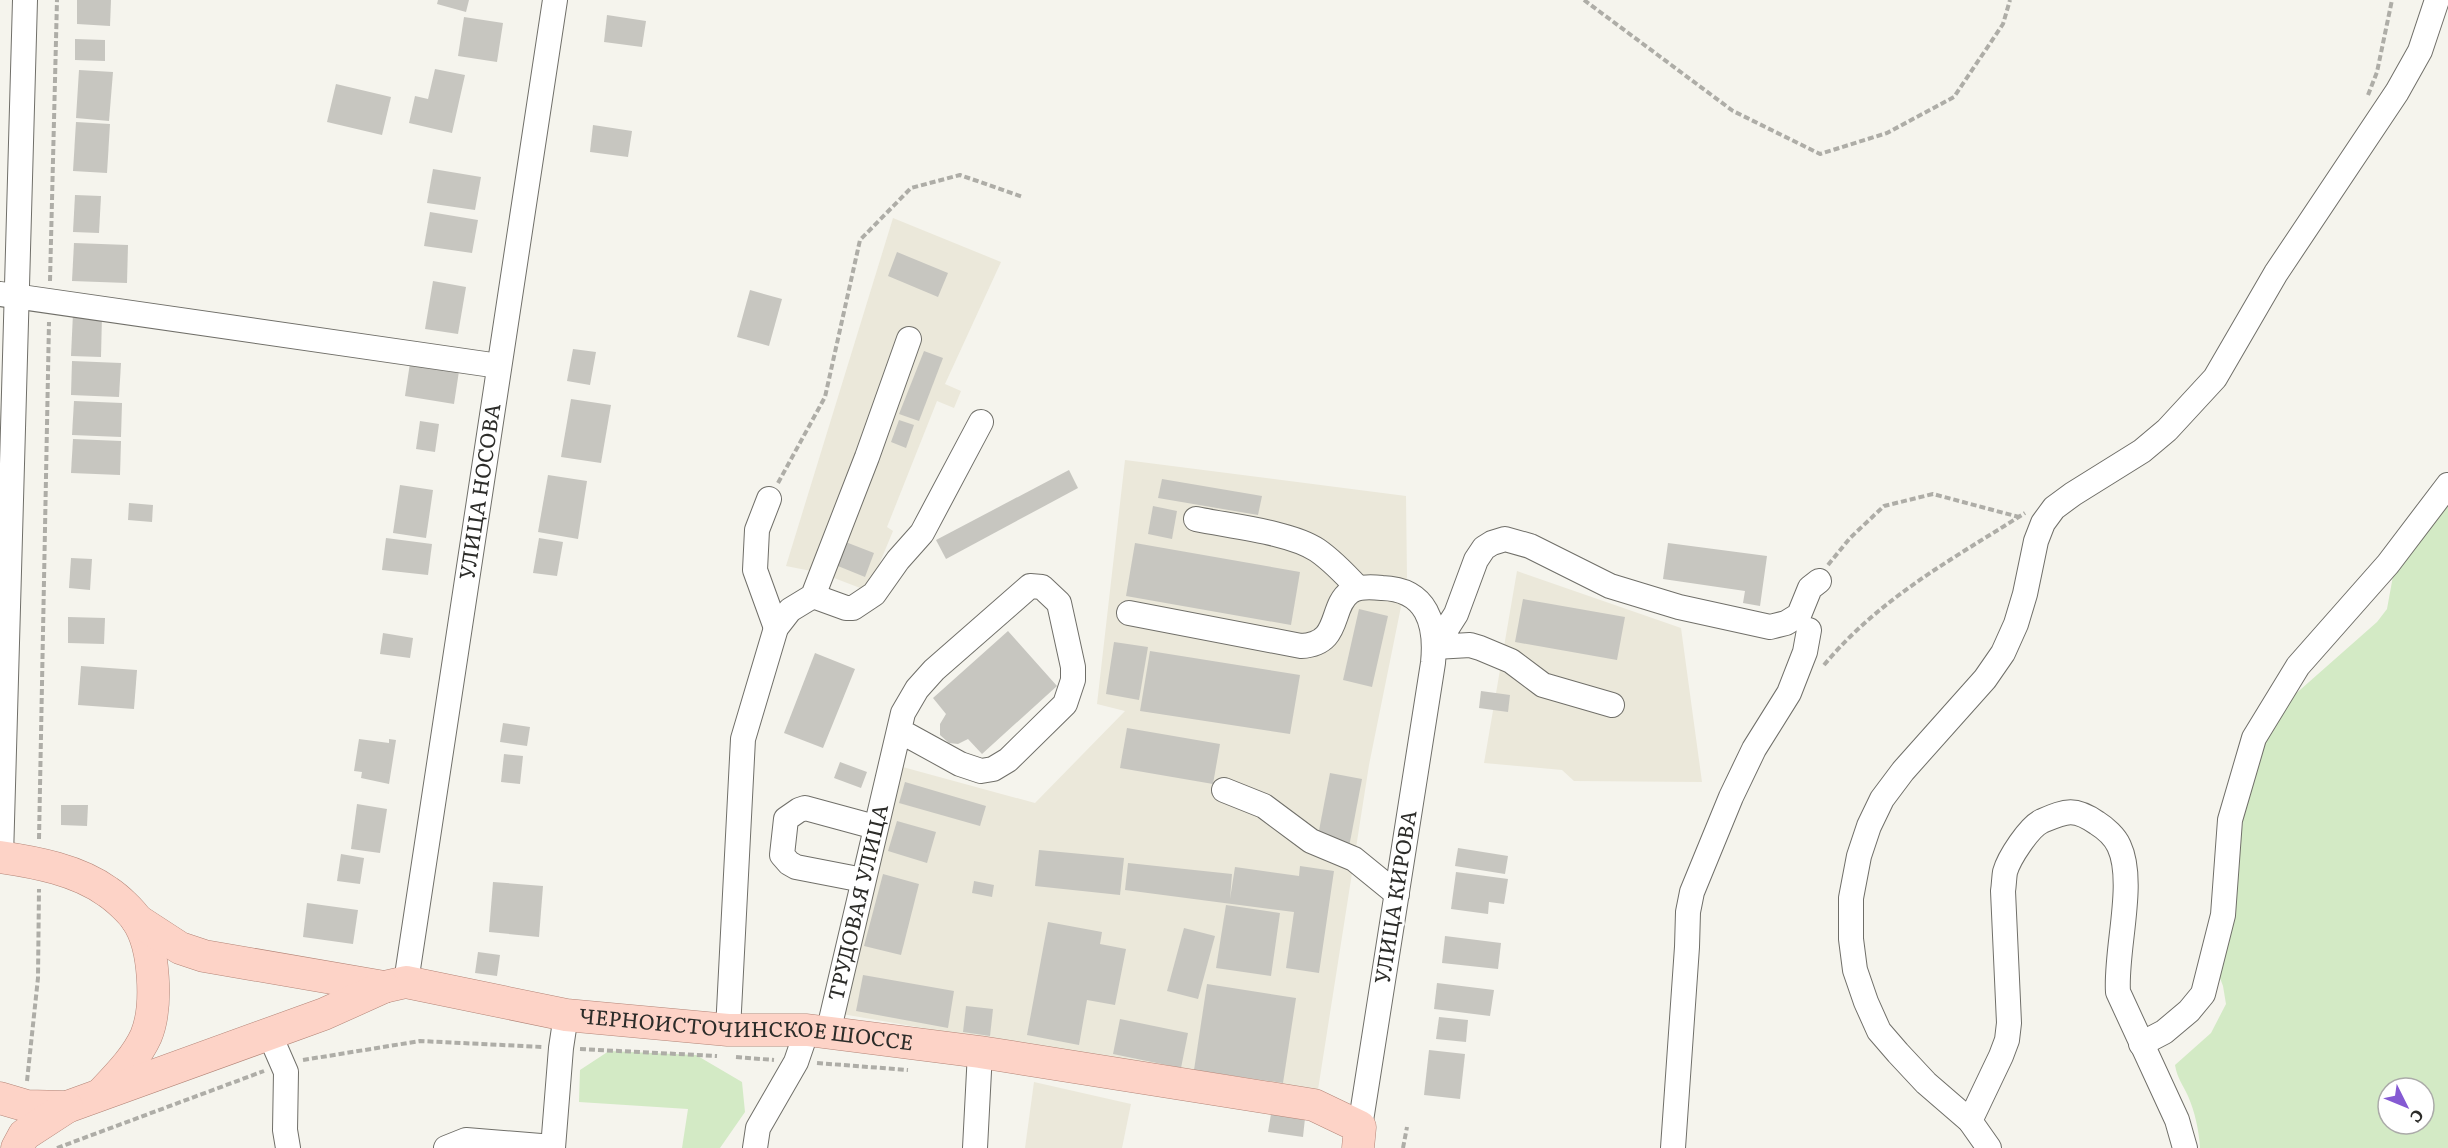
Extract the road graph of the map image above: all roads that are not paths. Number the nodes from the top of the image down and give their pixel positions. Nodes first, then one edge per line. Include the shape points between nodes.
1 (25, 0) edge
2 (555, 0) edge
3 (2437, 0) edge
4 (9, 294) edge
5 (909, 339) dead end
6 (500, 366) junction
7 (981, 422) dead end
8 (2448, 485) edge
9 (769, 500) road end
10 (1196, 519) dead end
11 (1819, 581) road end
12 (5, 582) edge
13 (1358, 588) junction
14 (813, 596) junction
15 (1129, 613) dead end
16 (776, 628) junction
17 (1809, 630) dead end
18 (1435, 646) junction
19 (1612, 705) dead end
20 (900, 731) junction
21 (1224, 790) dead end
22 (875, 827) junction
23 (1, 857) edge
24 (863, 880) junction
25 (1397, 894) junction
26 (138, 920) junction
27 (395, 985) junction
28 (566, 1015) junction
29 (728, 1030) junction
30 (818, 1032) junction
31 (269, 1034) junction
32 (2142, 1044) junction
33 (980, 1052) junction
34 (101, 1094) junction
35 (14, 1102) edge
36 (67, 1107) junction
37 (1970, 1121) junction
38 (1359, 1137) edge
39 (553, 1147) edge
40 (17, 1148) edge
41 (288, 1148) edge
42 (446, 1148) edge
43 (754, 1148) edge
44 (975, 1148) edge
45 (1673, 1148) edge
46 (1989, 1148) edge
47 (2185, 1148) edge

1 - 4 street
2 - 6 street, УЛИЦА НОСОВА
3 - 37 street via 2420,51 2397,92 2276,273 2215,378 2142,451 2036,517 2036,542 2016,624 2003,653 1985,679 1903,771 1882,799 1869,826 1851,898 1855,970 1879,1031 1926,1083
4 - 6 street
4 - 12 street
5 - 14 street
6 - 27 street, УЛИЦА НОСОВА
7 - 14 street via 922,533 874,594 853,608
8 - 32 street via 2388,564 2298,666 2254,738 2230,820 2223,915 2203,994 2173,1025
9 - 16 street via 757,530 755,570
10 - 13 street via 1300,542 1316,549
11 - 18 street via 1810,588 1799,615 1770,627 1610,586 1530,546 1505,539 1492,543 1480,554 1456,614
12 - 23 street
13 - 15 street via 1344,598 1329,632 1311,645
13 - 18 street via 1398,588 1412,594 1425,608
14 - 16 street via 790,610
16 - 29 street via 743,739
17 - 45 street via 1800,670 1754,749 1692,892
18 - 19 street via 1480,648 1511,661 1542,685
18 - 25 street, УЛИЦА КИРОВА
20 - 20 street, ТРУДОВАЯ УЛИЦА via 903,713 934,670 1030,586 1042,587 1059,603 1073,667 1070,690 1065,704 1008,759 993,769 981,771 960,764
20 - 22 street, ТРУДОВАЯ УЛИЦА
21 - 25 street via 1264,806 1311,841 1354,859
22 - 24 street, ТРУДОВАЯ УЛИЦА
22 - 24 street via 805,808 786,819 782,855 789,863
23 - 26 main road, ЧЕРНОИСТОЧИНСКОЕ ШОССЕ via 80,876 108,892
24 - 30 street, ТРУДОВАЯ УЛИЦА
25 - 38 street, УЛИЦА КИРОВА
26 - 27 main road, ЧЕРНОИСТОЧИНСКОЕ ШОССЕ via 180,948 204,956
26 - 34 main road via 152,968 152,1014 134,1057
27 - 28 main road, ЧЕРНОИСТОЧИНСКОЕ ШОССЕ
27 - 31 main road
28 - 29 main road, ЧЕРНОИСТОЧИНСКОЕ ШОССЕ
28 - 39 street
29 - 30 main road, ЧЕРНОИСТОЧИНСКОЕ ШОССЕ
30 - 33 main road, ЧЕРНОИСТОЧИНСКОЕ ШОССЕ
30 - 43 street, ТРУДОВАЯ УЛИЦА via 758,1128
31 - 34 main road
31 - 41 street via 286,1072
32 - 37 street via 2118,992 2125,881 2118,844 2086,815 2068,811 2038,822 2005,872 2007,1040
32 - 47 street
33 - 38 main road, ЧЕРНОИСТОЧИНСКОЕ ШОССЕ via 1314,1105
33 - 44 street
34 - 36 main road
35 - 36 main road
36 - 40 main road via 24,1135
37 - 46 street
39 - 42 street via 466,1140

